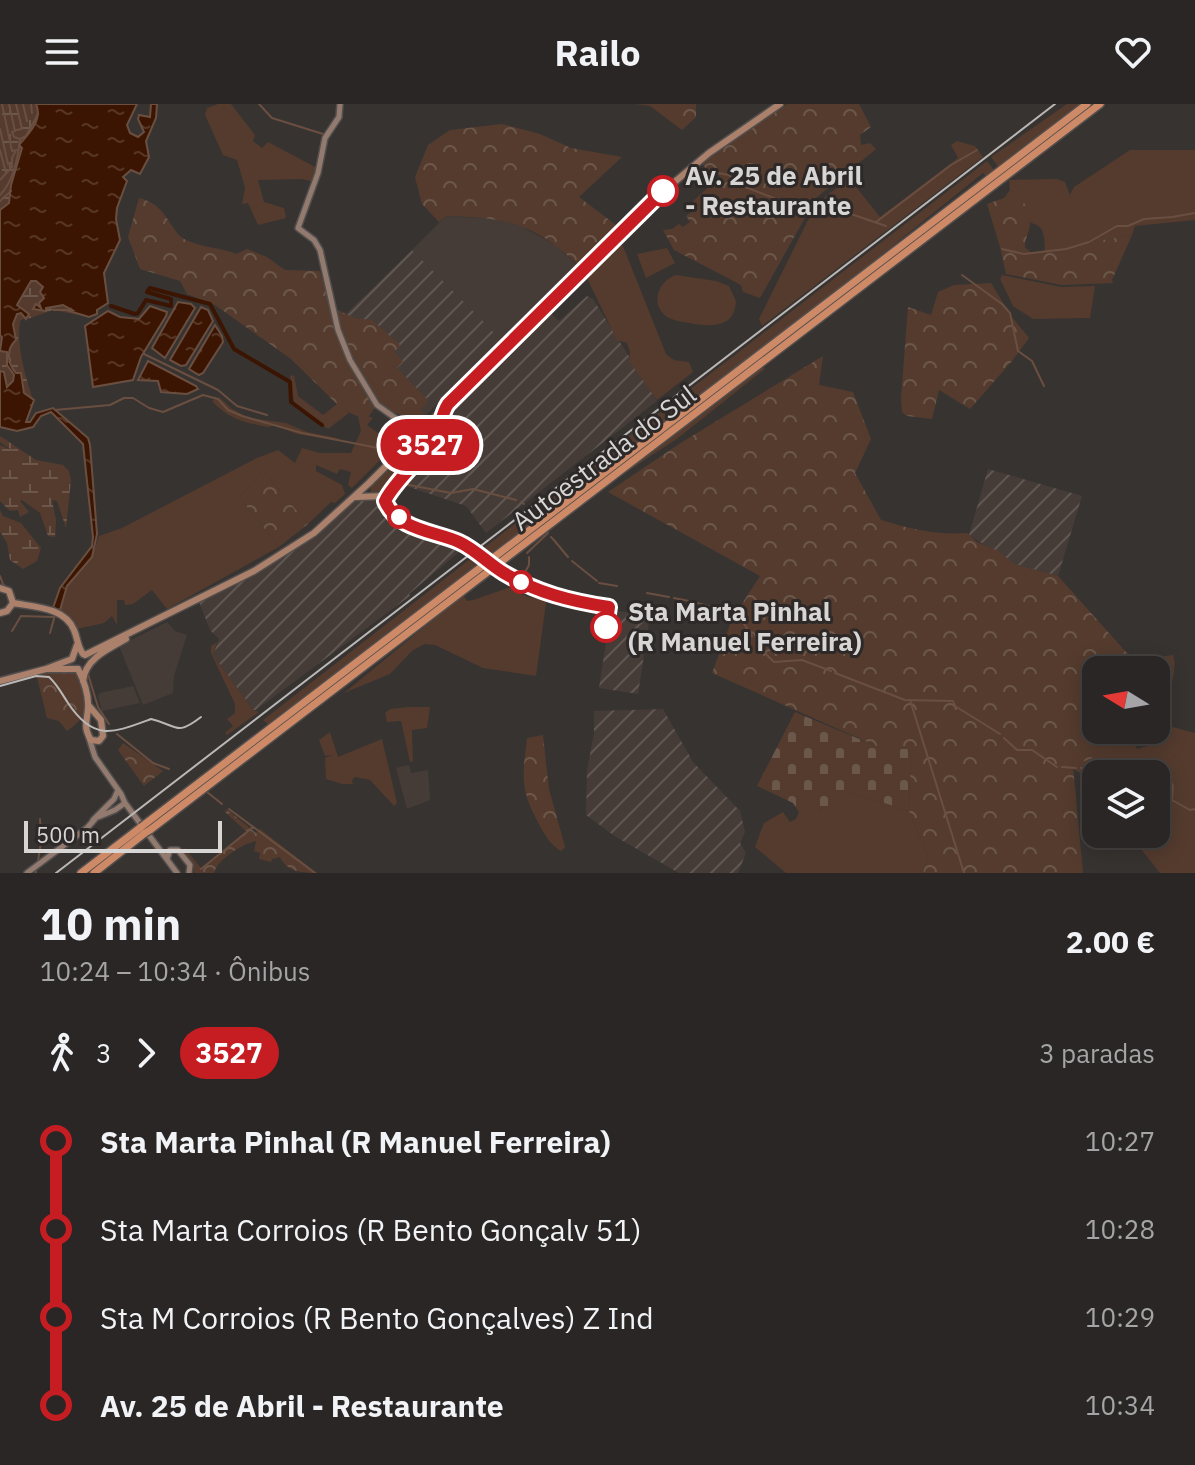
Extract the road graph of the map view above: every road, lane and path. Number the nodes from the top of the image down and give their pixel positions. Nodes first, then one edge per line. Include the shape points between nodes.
1 (340, 104) edge
2 (780, 104) edge
3 (1087, 104) edge
4 (1100, 104) edge
5 (978, 199) junction
6 (965, 216) dead end
7 (901, 266) dead end
8 (878, 276) junction
9 (448, 404) junction
10 (424, 428) junction
11 (412, 430) junction
12 (437, 435) junction
13 (412, 439) junction
14 (369, 483) junction
15 (372, 496) junction
16 (352, 499) junction
17 (491, 565) junction
18 (0, 587) edge
19 (13, 603) junction
20 (184, 606) junction
21 (0, 613) edge
22 (79, 655) junction
23 (88, 666) junction
24 (47, 668) junction
25 (77, 669) junction
26 (0, 681) edge
27 (83, 681) junction
28 (89, 706) junction
29 (95, 713) junction
30 (86, 716) junction
31 (89, 737) junction
32 (99, 741) junction
33 (95, 755) junction
34 (120, 800) junction
35 (96, 818) junction
36 (145, 829) junction
37 (160, 849) junction
38 (170, 850) junction
39 (168, 860) junction
40 (27, 873) edge
41 (81, 873) edge
42 (94, 873) edge
43 (177, 873) edge
44 (189, 873) edge

1 - 11 main road via 298,228 320,250 350,360 377,405
2 - 9 main road via 666,188
3 - 17 highway, Autoestrada do Sul
4 - 5 highway, Autoestrada do Sul
5 - 6 highway
5 - 8 highway, Autoestrada do Sul
7 - 8 highway
8 - 17 highway, Autoestrada do Sul
9 - 10 main road
9 - 12 main road
10 - 11 main road
10 - 12 main road via 434,427
10 - 13 main road
11 - 13 main road
12 - 15 main road via 392,492
13 - 14 main road
14 - 15 main road
14 - 16 main road
15 - 16 main road
16 - 20 main road via 288,552
17 - 36 highway, Autoestrada do Sul
18 - 19 main road via 12,594
19 - 21 main road
19 - 22 main road via 59,613 71,623
20 - 22 main road
20 - 23 main road via 109,648
22 - 23 main road via 88,658
22 - 24 main road
22 - 25 main road via 73,663
23 - 25 main road
23 - 27 main road
24 - 25 main road
24 - 26 main road
25 - 27 main road
27 - 28 main road
28 - 29 main road
28 - 30 main road
29 - 30 main road
29 - 32 main road via 103,726
30 - 31 main road
31 - 32 main road
31 - 33 main road
32 - 33 main road
33 - 34 main road
34 - 35 main road
34 - 35 main road
34 - 37 main road
35 - 40 main road
36 - 41 highway, Autoestrada do Sul
36 - 42 highway, Autoestrada do Sul
37 - 38 main road
37 - 39 main road
38 - 39 main road
38 - 44 main road via 179,851 190,865
39 - 43 main road

